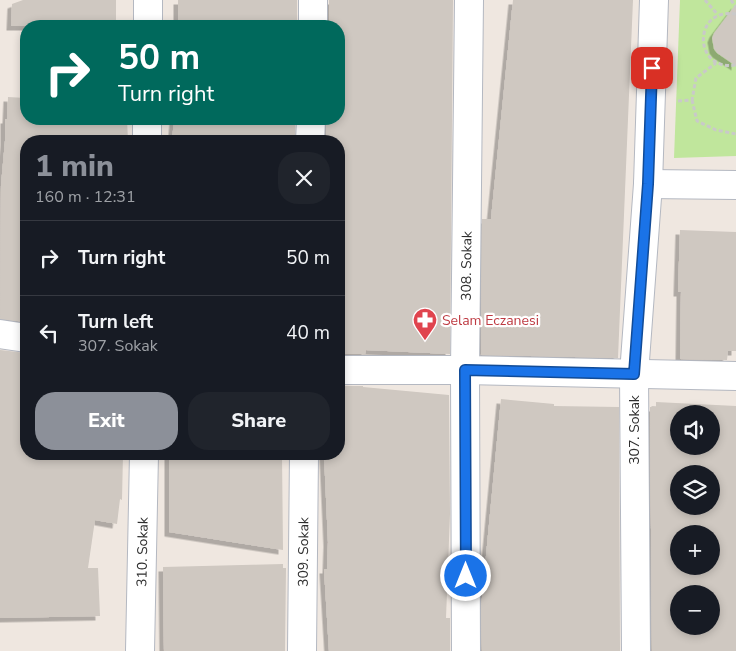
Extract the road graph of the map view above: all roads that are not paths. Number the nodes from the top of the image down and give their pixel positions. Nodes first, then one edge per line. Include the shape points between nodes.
1 (148, 0) edge
2 (314, 0) edge
3 (469, 0) edge
4 (654, 0) edge
5 (148, 20) edge
6 (313, 20) edge
7 (648, 184) junction
8 (736, 185) edge
9 (0, 334) edge
10 (20, 337) edge
11 (345, 370) edge
12 (465, 370) junction
13 (634, 374) junction
14 (736, 376) edge
15 (144, 460) edge
16 (304, 460) edge
17 (140, 651) edge
18 (302, 651) edge
19 (466, 651) edge
20 (636, 651) edge

1 - 5 street
2 - 6 street
3 - 12 street, 308. Sokak
4 - 7 street, 307. Sokak
7 - 8 street
7 - 13 street, 307. Sokak
9 - 10 street
11 - 12 street
12 - 13 street
12 - 19 street, 308. Sokak
13 - 14 street
13 - 20 street, 307. Sokak
15 - 17 street, 310. Sokak
16 - 18 street, 309. Sokak

